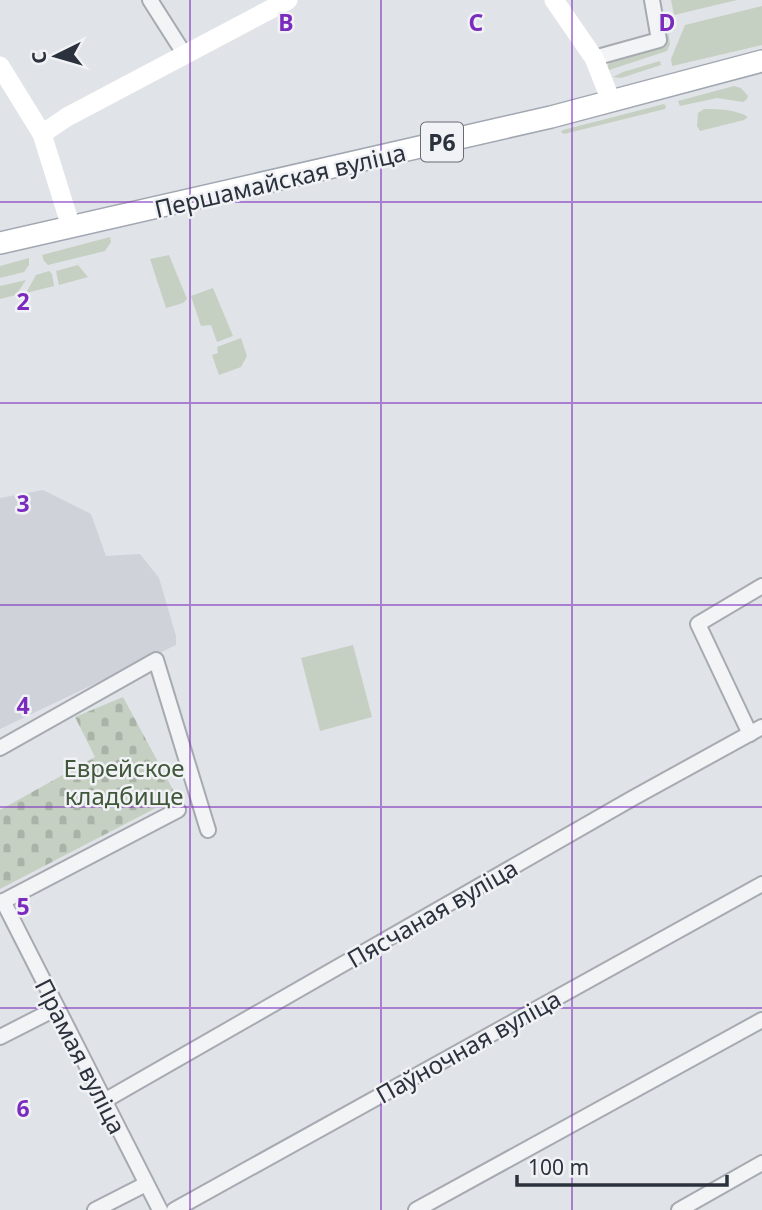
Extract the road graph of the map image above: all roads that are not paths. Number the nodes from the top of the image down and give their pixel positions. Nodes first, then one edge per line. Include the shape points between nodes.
1 (150, 0) edge
2 (288, 0) edge
3 (554, 0) edge
4 (652, 0) edge
5 (185, 55) junction
6 (594, 58) junction
7 (762, 61) edge
8 (0, 66) edge
9 (611, 101) junction
10 (42, 134) junction
11 (71, 227) junction
12 (0, 243) edge
13 (762, 586) edge
14 (756, 731) edge
15 (0, 748) edge
16 (178, 810) dead end
17 (208, 830) dead end
18 (762, 884) edge
19 (2, 902) edge
20 (57, 1008) junction
21 (762, 1020) edge
22 (0, 1037) edge
23 (104, 1101) junction
24 (762, 1163) edge
25 (146, 1184) junction
26 (95, 1210) edge
27 (160, 1210) edge
28 (174, 1210) edge
29 (416, 1210) edge
30 (679, 1210) edge

1 - 5 street
2 - 5 street
3 - 6 street
4 - 6 street via 659,40
5 - 10 street
6 - 9 street
7 - 9 main road, Першамайская вуліца / Р6
8 - 10 street
9 - 11 main road, Першамайская вуліца / Р6
10 - 11 street
11 - 12 main road, Першамайская вуліца / Р6
13 - 14 street via 698,624
14 - 23 street, Пясчаная вуліца
15 - 17 street via 156,660
16 - 19 street
18 - 28 street, Паўночная вуліца
19 - 20 street, Прамая вуліца
20 - 22 street
20 - 23 street, Прамая вуліца
21 - 29 street
23 - 25 street, Прамая вуліца
24 - 30 street
25 - 26 street
25 - 27 street, Прамая вуліца

